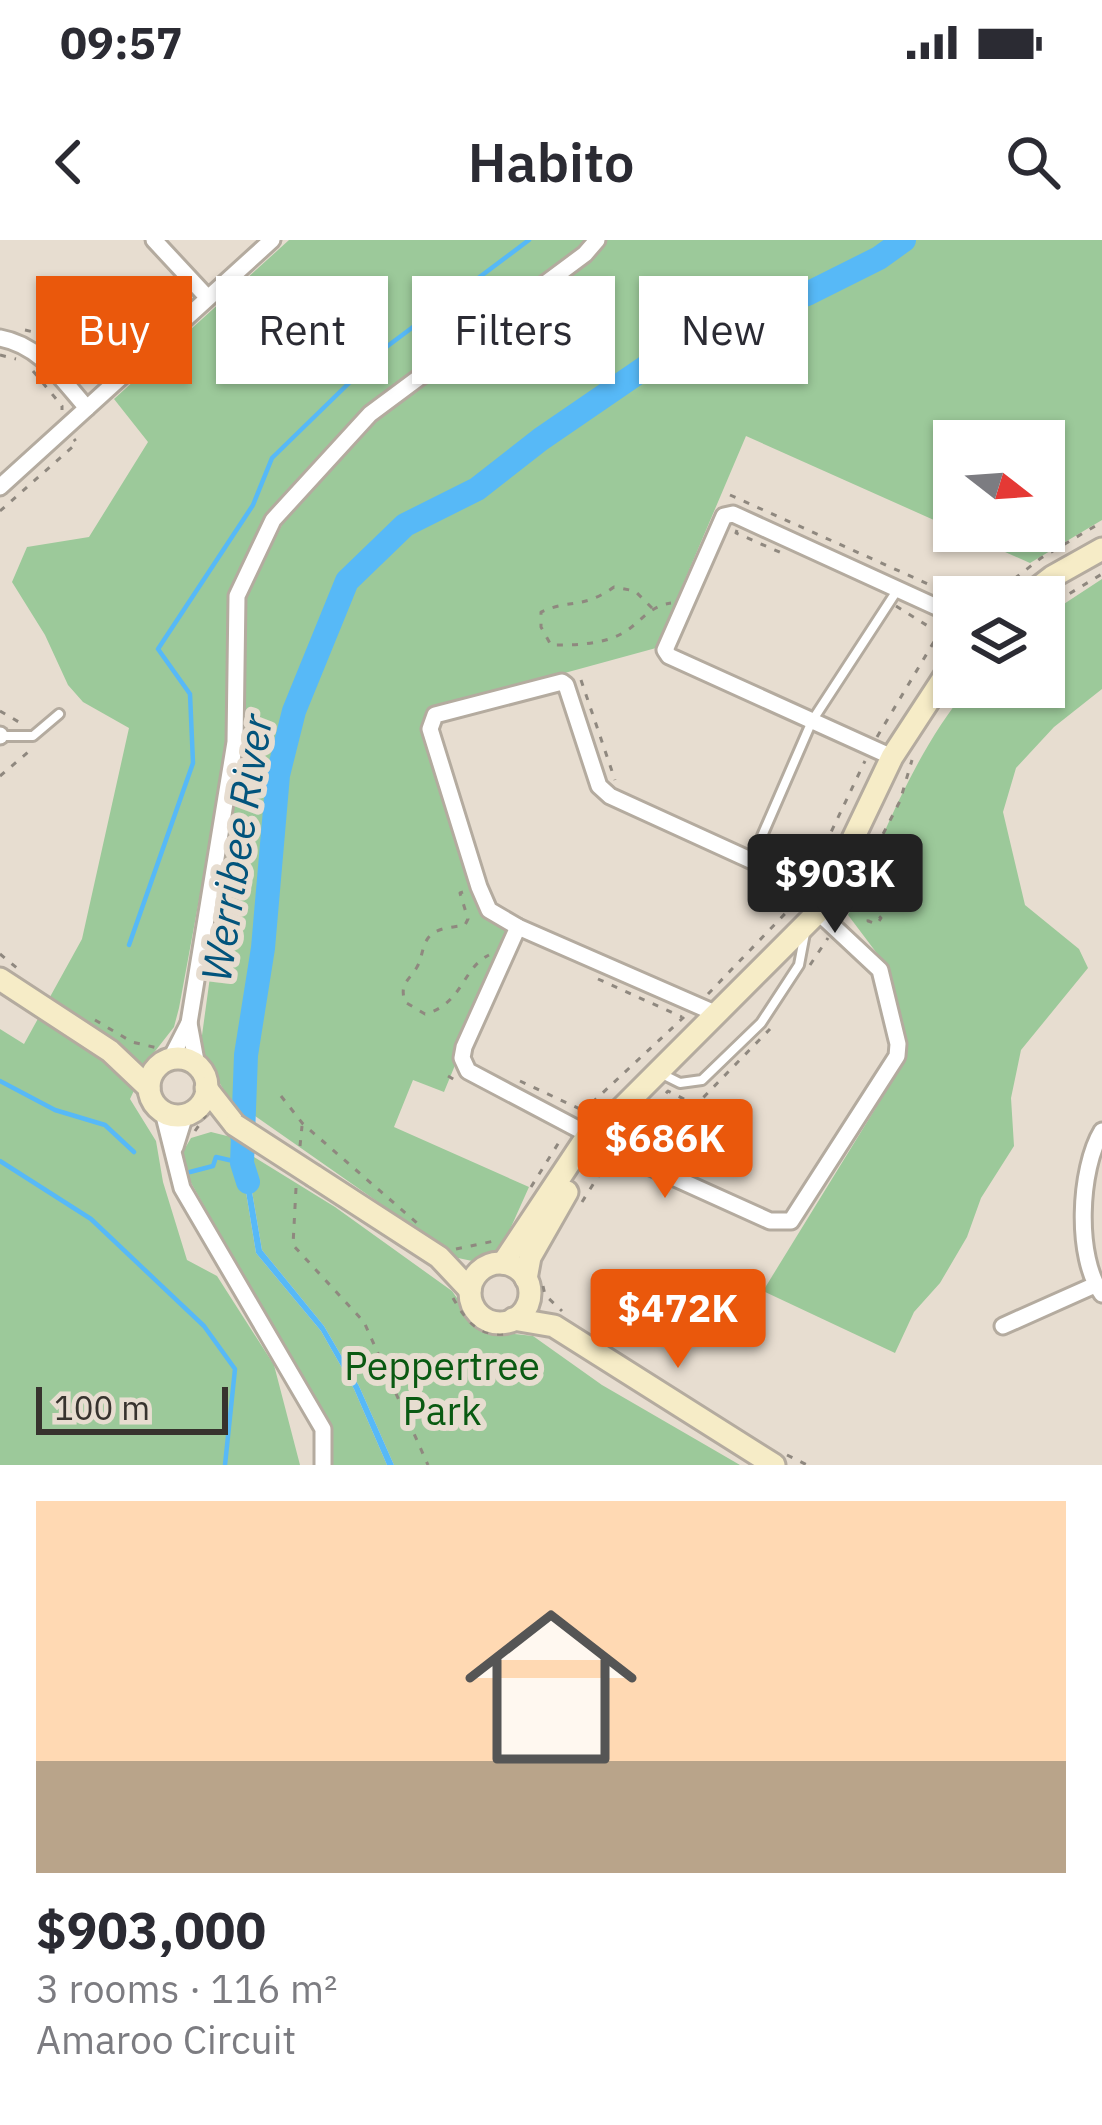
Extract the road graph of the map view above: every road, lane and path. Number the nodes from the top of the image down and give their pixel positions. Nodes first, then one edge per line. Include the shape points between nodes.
1 (154, 240) edge
2 (272, 240) edge
3 (597, 240) edge
4 (207, 297) junction
5 (23, 330) dead end
6 (36, 333) edge
7 (0, 338) edge
8 (86, 408) junction
9 (0, 488) edge
10 (730, 495) dead end
11 (1102, 522) edge
12 (736, 533) dead end
13 (729, 536) dead end
14 (1102, 549) edge
15 (1102, 574) edge
16 (1018, 576) edge
17 (1054, 576) edge
18 (933, 586) edge
19 (899, 588) junction
20 (1065, 596) edge
21 (933, 605) edge
22 (684, 607) junction
23 (652, 608) junction
24 (933, 645) edge
25 (581, 680) dead end
26 (933, 688) edge
27 (59, 714) dead end
28 (812, 721) junction
29 (0, 736) edge
30 (39, 743) dead end
31 (881, 752) junction
32 (0, 776) edge
33 (618, 788) dead end
34 (752, 859) junction
35 (814, 868) junction
36 (763, 881) dead end
37 (479, 887) junction
38 (813, 896) junction
39 (871, 909) dead end
40 (518, 927) junction
41 (0, 954) edge
42 (502, 959) junction
43 (11, 975) edge
44 (598, 979) dead end
45 (698, 1012) junction
46 (91, 1017) dead end
47 (189, 1023) junction
48 (110, 1052) junction
49 (170, 1056) junction
50 (197, 1066) junction
51 (658, 1069) junction
52 (509, 1076) dead end
53 (149, 1088) junction
54 (206, 1088) junction
55 (280, 1096) dead end
56 (180, 1113) junction
57 (577, 1117) junction
58 (303, 1124) junction
59 (235, 1125) junction
60 (1102, 1132) edge
61 (598, 1133) junction
62 (300, 1146) dead end
63 (644, 1147) dead end
64 (683, 1165) dead end
65 (305, 1182) junction
66 (522, 1203) dead end
67 (420, 1230) dead end
68 (444, 1261) junction
69 (494, 1264) junction
70 (532, 1286) junction
71 (1098, 1289) edge
72 (470, 1290) junction
73 (513, 1319) junction
74 (561, 1321) junction
75 (1003, 1326) dead end
76 (780, 1460) edge
77 (323, 1465) edge
78 (428, 1465) edge
79 (807, 1465) edge

1 - 4 street
2 - 4 street
3 - 47 street via 370,414 272,520 237,596 235,742
4 - 8 street
5 - 6 path
7 - 8 street via 44,359
8 - 9 street
10 - 18 path
11 - 16 path
12 - 13 path
14 - 17 street
15 - 20 path
19 - 21 street
19 - 22 street via 733,514 724,516
19 - 28 lane
22 - 23 path
22 - 28 street via 669,656
23 - 23 path via 596,643 551,645 540,619 553,607 590,604 614,587 635,591
24 - 31 path
25 - 33 path
26 - 31 street
27 - 29 lane via 32,736
28 - 31 street
28 - 34 lane
30 - 32 path
31 - 35 path
31 - 38 street
34 - 37 street via 610,796 599,786 566,685 553,681 430,720
34 - 38 street
35 - 38 path
35 - 38 path
36 - 38 path
37 - 40 street via 489,910
37 - 42 path via 460,893 469,919 432,934 402,995 418,1012 432,1013 451,1002 479,960
38 - 39 path via 863,891
38 - 45 street
38 - 45 path
38 - 51 lane via 799,964 761,1023 702,1080 680,1083
38 - 61 street via 880,970 898,1044 791,1221 770,1221 646,1165
40 - 42 street
40 - 45 street
41 - 43 path
42 - 57 street via 464,1047 465,1066
43 - 48 street
44 - 45 path
45 - 51 street
45 - 57 path
46 - 49 path
47 - 49 street
47 - 50 street
48 - 49 street
48 - 53 street
49 - 50 street
49 - 53 street
50 - 54 street
51 - 61 street
52 - 57 path
53 - 56 street via 153,1102
54 - 56 street
54 - 59 street
55 - 58 path
56 - 59 street
56 - 77 street via 182,1188 323,1429
57 - 61 street
57 - 66 path
58 - 62 path
58 - 67 path via 414,1216
59 - 65 street, bridge
60 - 71 street via 1084,1190 1086,1252
61 - 69 street via 586,1138
61 - 70 street via 530,1257
63 - 64 path
65 - 68 street
65 - 78 path via 293,1245 364,1322
68 - 69 street
68 - 72 street
69 - 70 street
69 - 72 street via 478,1272
70 - 73 street
70 - 74 street
70 - 74 path
71 - 75 street
72 - 73 street via 487,1320
73 - 74 street
74 - 76 street
76 - 79 path

